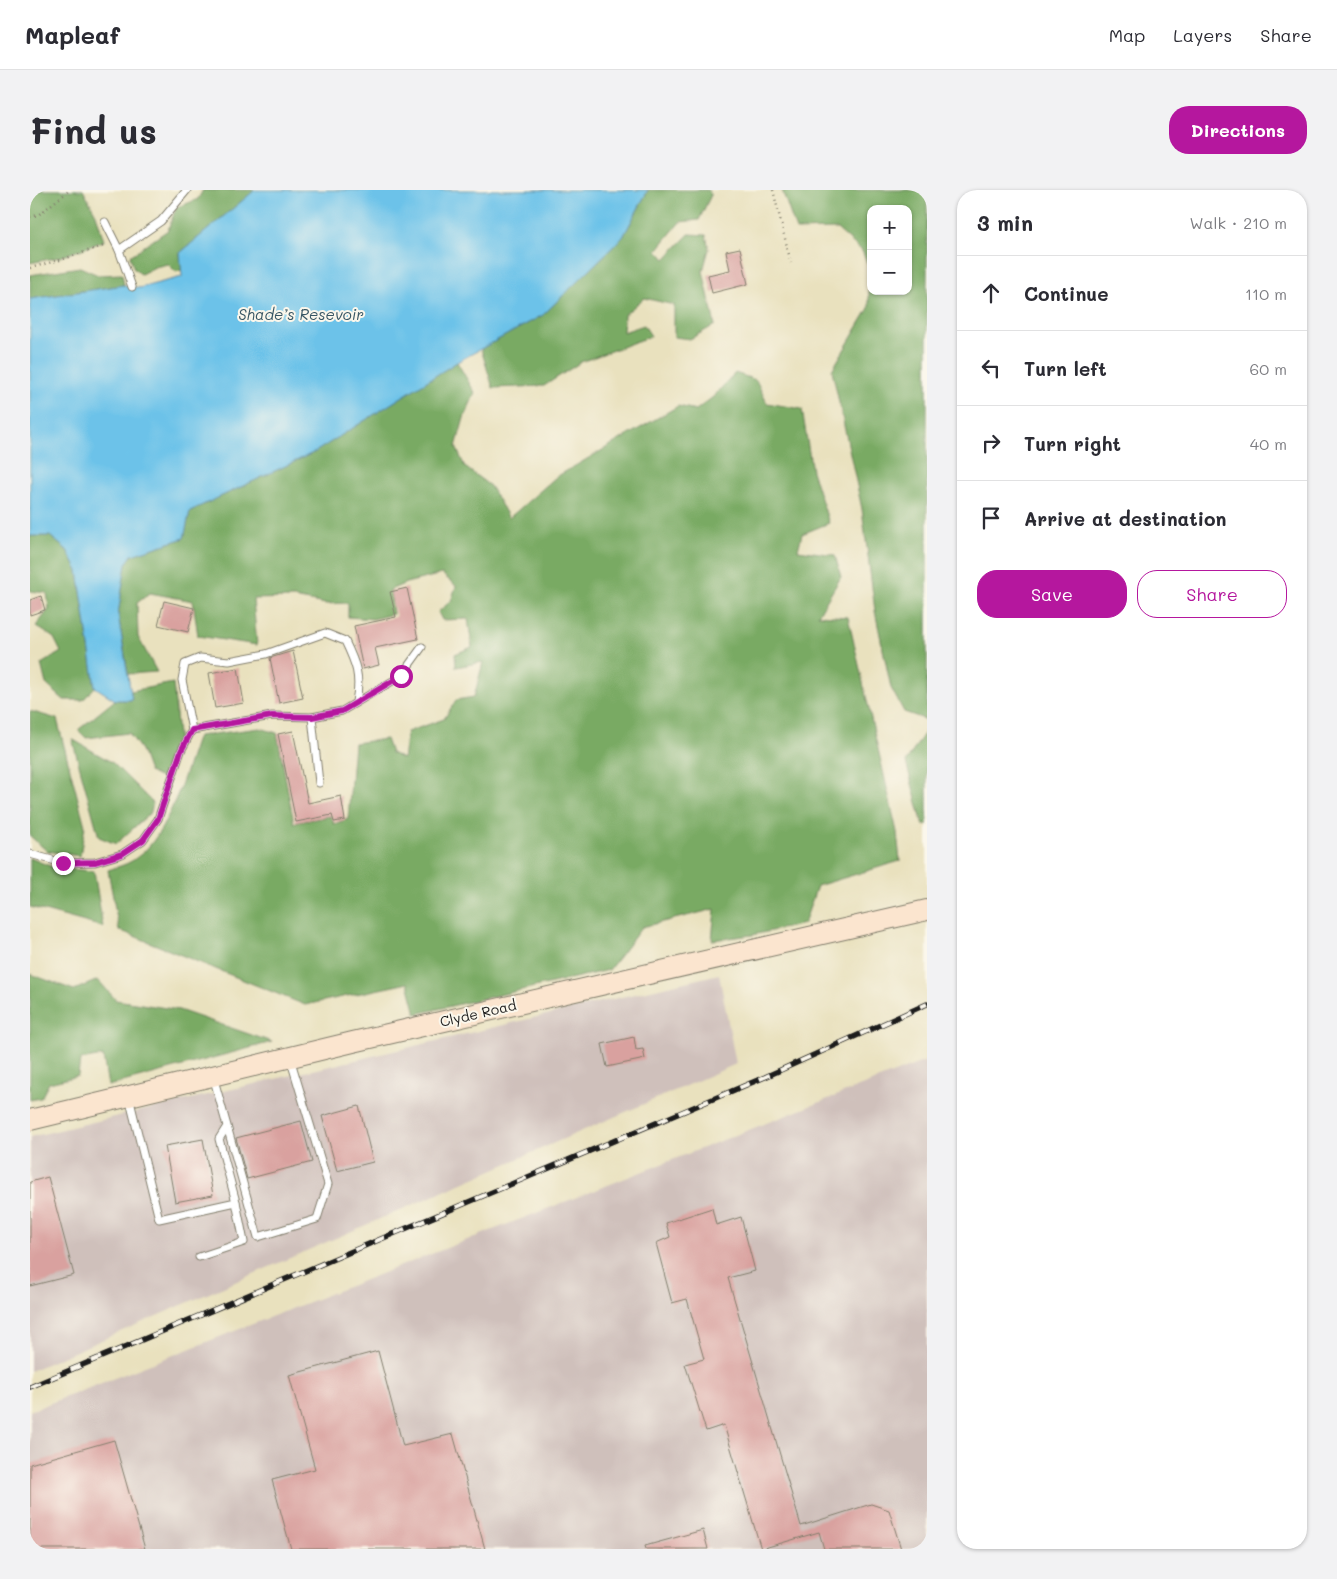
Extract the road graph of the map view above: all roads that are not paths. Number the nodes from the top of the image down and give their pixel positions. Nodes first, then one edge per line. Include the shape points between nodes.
1 (187, 190) edge
2 (105, 222) dead end
3 (119, 250) junction
4 (132, 286) dead end
5 (422, 647) dead end
6 (356, 702) junction
7 (312, 717) junction
8 (192, 730) junction
9 (319, 783) dead end
10 (30, 854) edge
11 (927, 910) edge
12 (290, 1057) junction
13 (212, 1076) junction
14 (129, 1096) junction
15 (30, 1120) edge
16 (226, 1128) junction
17 (236, 1202) junction
18 (199, 1257) dead end

1 - 3 lane via 161,221
2 - 3 lane
3 - 4 lane
5 - 6 lane via 401,676
6 - 7 lane via 342,711
6 - 8 lane via 359,688 356,664 345,641 325,634 266,654 229,662 200,658 185,664 182,680
7 - 8 lane via 272,716
7 - 9 lane
8 - 10 lane via 181,751 158,819 143,840 122,854 95,862 63,863
11 - 12 main road, Clyde Road
12 - 13 main road, Clyde Road
12 - 16 lane via 328,1184 317,1219 258,1237
13 - 14 main road, Clyde Road
13 - 16 lane
14 - 15 main road, Clyde Road
14 - 17 lane via 159,1219
16 - 17 lane via 219,1139
17 - 18 lane via 244,1242

